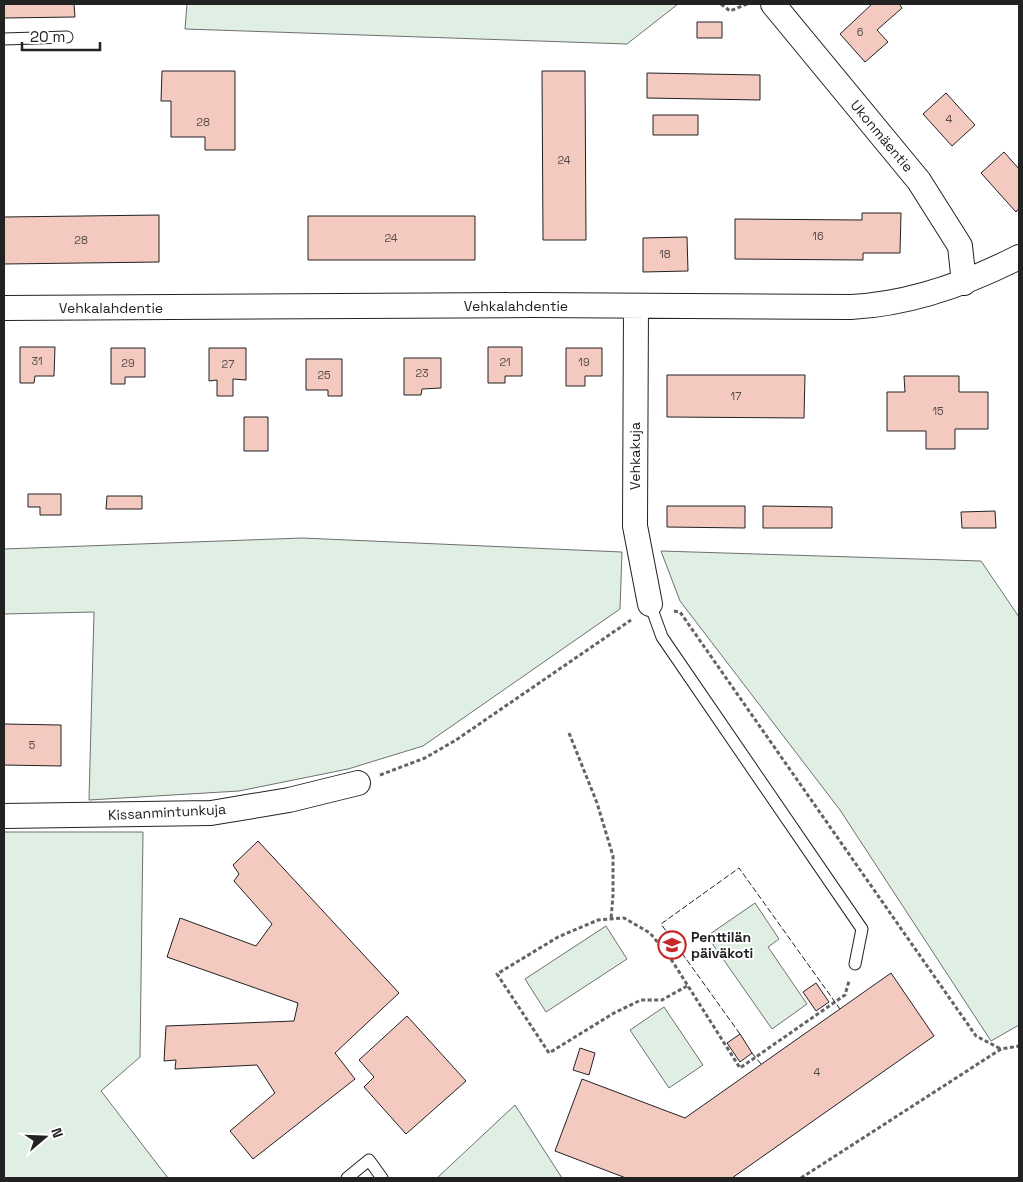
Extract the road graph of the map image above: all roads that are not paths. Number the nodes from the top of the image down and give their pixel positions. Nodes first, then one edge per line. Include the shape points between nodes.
1 (773, 4) edge
2 (67, 37) dead end
3 (4, 39) edge
4 (1019, 257) edge
5 (964, 283) junction
6 (636, 306) junction
7 (4, 308) edge
8 (650, 604) joint
9 (358, 783) road end
10 (4, 816) edge
11 (855, 964) road end
12 (347, 1178) edge
13 (382, 1178) edge

1 - 5 street, Ukonmäentie via 919,181 960,246
2 - 3 lane
4 - 5 street, Vehkalahdentie
5 - 6 street, Vehkalahdentie via 876,306
6 - 7 street, Vehkalahdentie
6 - 8 street, Vehkakuja via 635,526
8 - 11 lane via 662,637 862,929
9 - 10 street, Kissanmintunkuja via 289,800 211,813
12 - 13 lane via 368,1160

